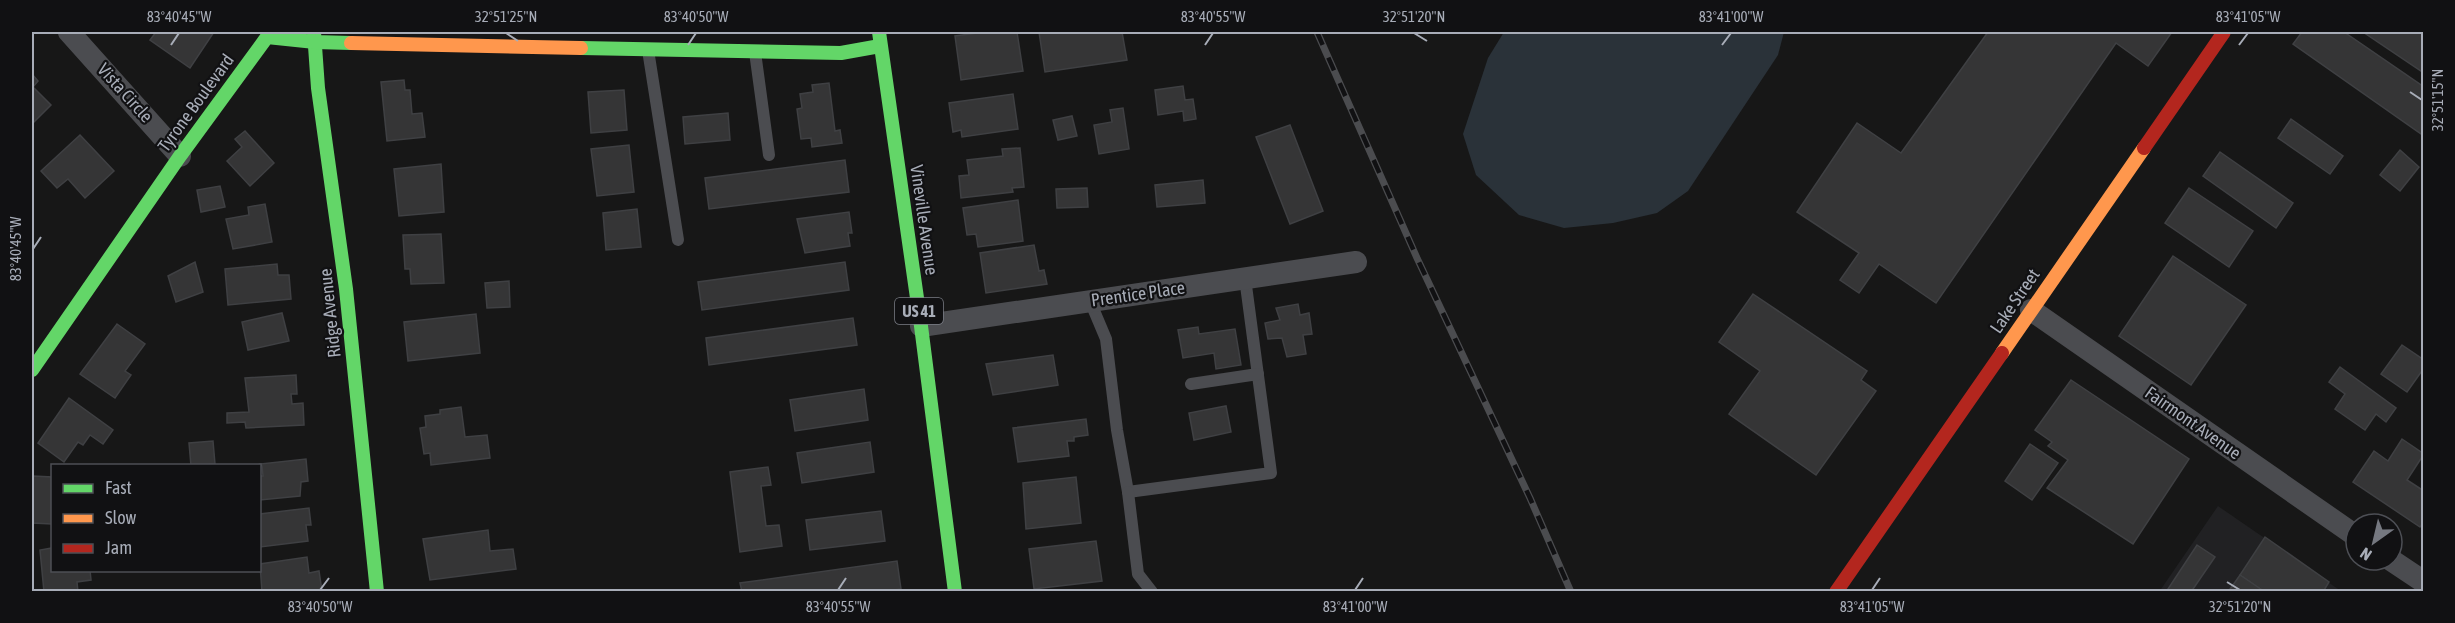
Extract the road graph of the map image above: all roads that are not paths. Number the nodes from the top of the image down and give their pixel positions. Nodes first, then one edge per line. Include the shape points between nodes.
1 (69, 32) edge
2 (2224, 32) edge
3 (315, 37) edge
4 (568, 39) edge
5 (879, 39) edge
6 (647, 49) junction
7 (755, 51) junction
8 (770, 155) dead end
9 (180, 156) junction
10 (678, 240) dead end
11 (1356, 262) dead end
12 (1245, 278) junction
13 (1090, 301) junction
14 (2031, 310) junction
15 (921, 326) junction
16 (32, 370) edge
17 (1258, 374) junction
18 (1191, 384) dead end
19 (1128, 492) junction
20 (2344, 528) edge
21 (2404, 569) edge
22 (2424, 582) edge
23 (377, 591) edge
24 (955, 591) edge
25 (1152, 591) edge
26 (1836, 591) edge

1 - 9 street, Vista Circle
2 - 14 street, Lake Street
3 - 4 street, Tyrone Boulevard
3 - 9 street, Tyrone Boulevard via 267,37
3 - 23 street, Ridge Avenue
4 - 6 street, Tyrone Boulevard
5 - 7 street, Tyrone Boulevard via 841,53
5 - 15 street, Vineville Avenue / US 41
6 - 7 street, Tyrone Boulevard
6 - 10 lane
7 - 8 lane
9 - 16 street, Tyrone Boulevard
11 - 12 street, Prentice Place
12 - 13 street, Prentice Place
12 - 17 lane
13 - 15 street, Prentice Place
13 - 19 lane via 1106,339
14 - 20 street, Fairmont Avenue
14 - 26 street, Lake Street
15 - 24 street, Vineville Avenue / US 41
17 - 18 lane
17 - 19 lane via 1271,473
19 - 25 lane via 1138,574
21 - 22 street

